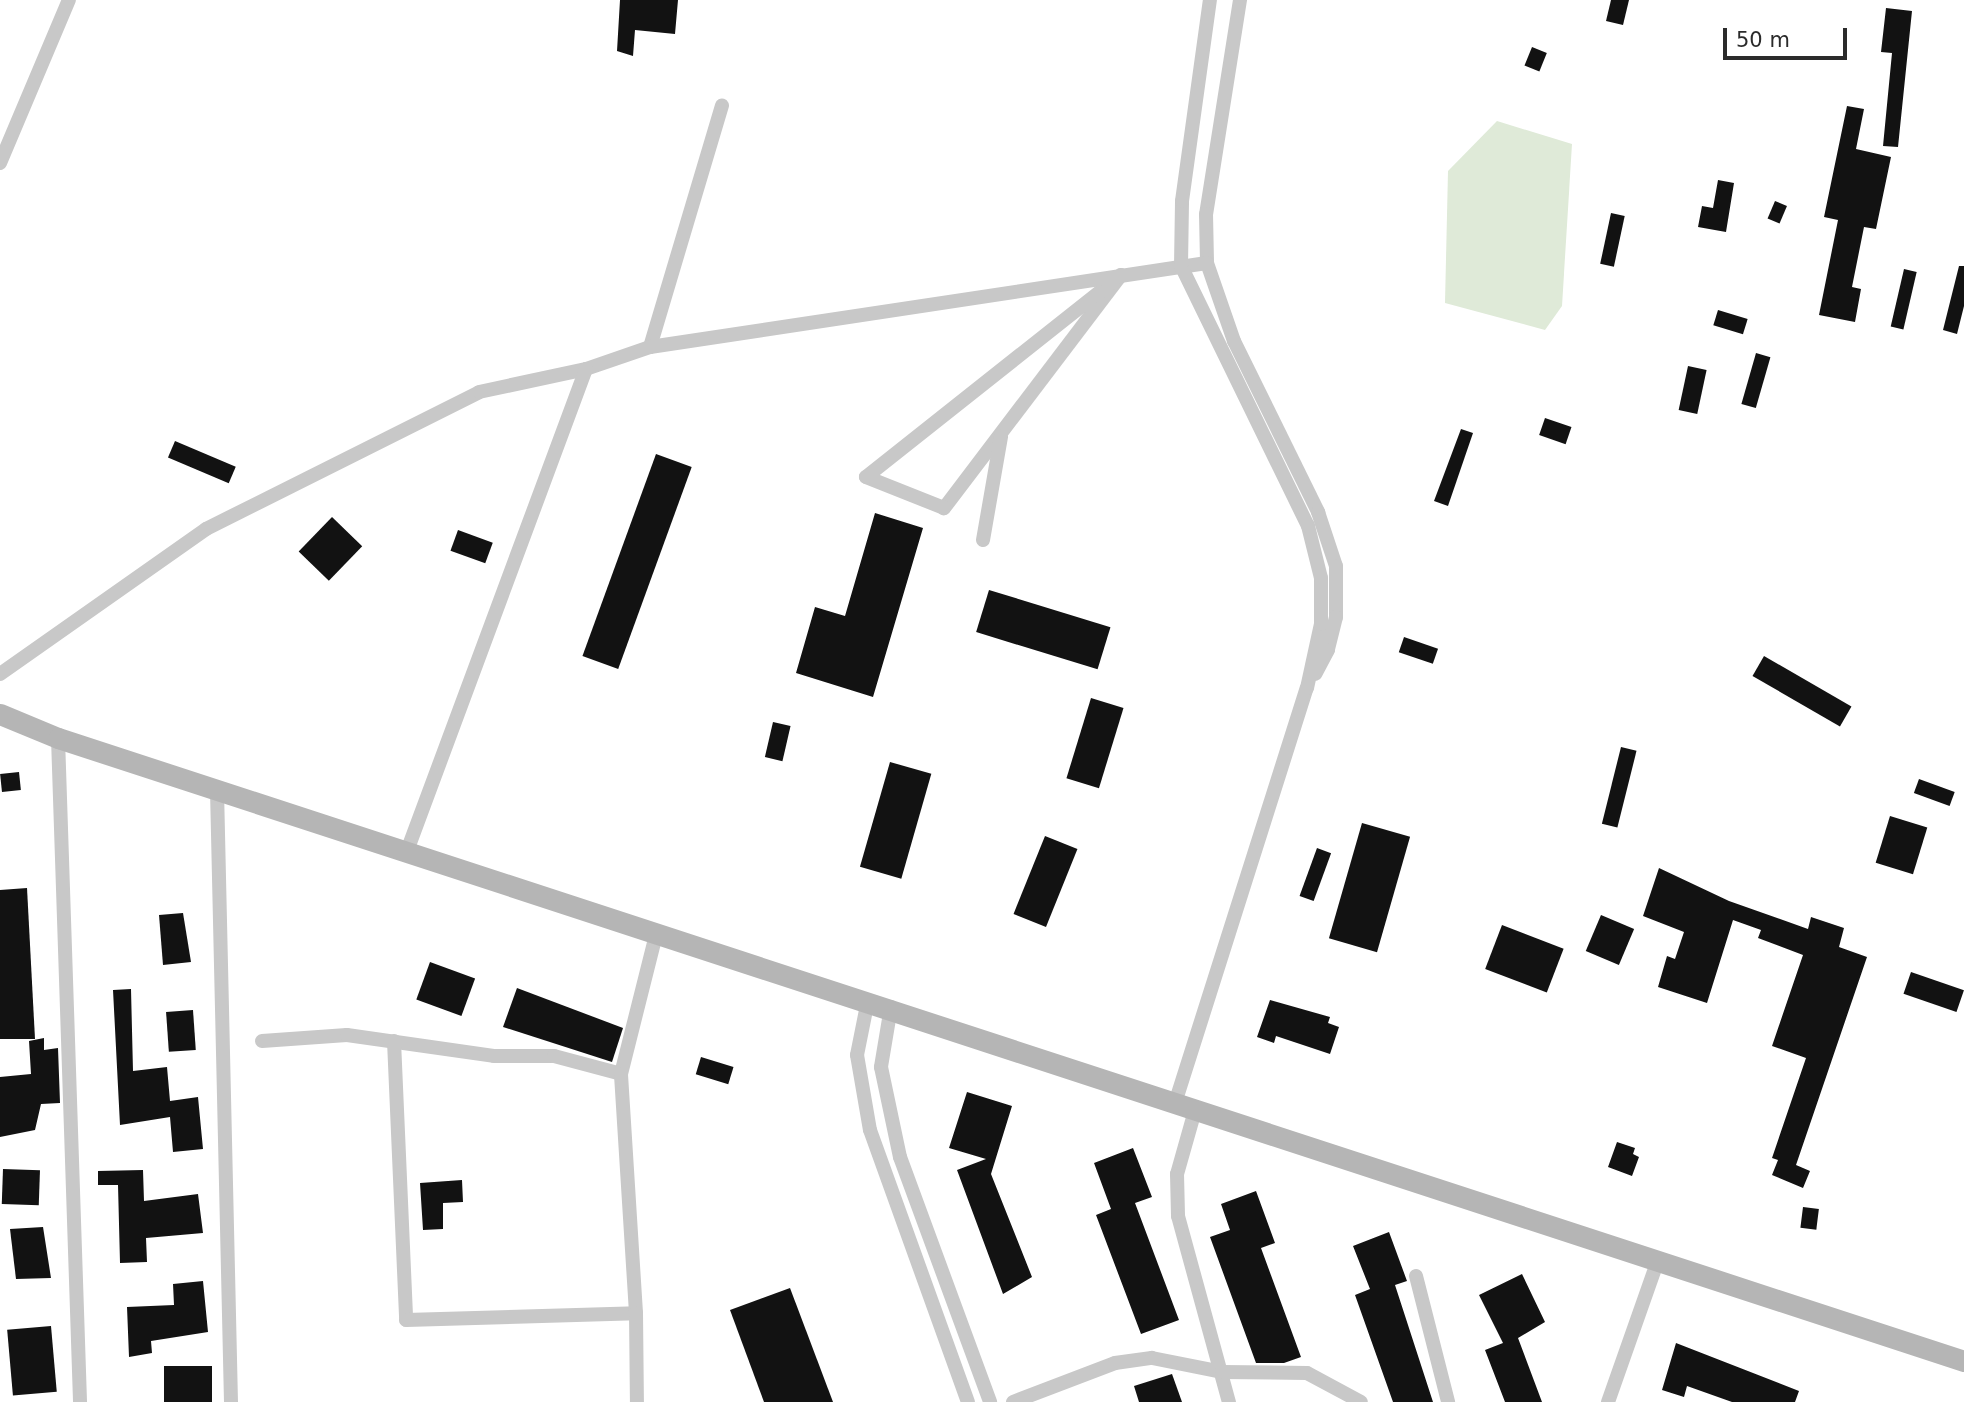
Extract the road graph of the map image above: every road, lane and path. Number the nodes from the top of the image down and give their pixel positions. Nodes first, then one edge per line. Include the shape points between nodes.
1 (69, 0) edge
2 (1210, 0) edge
3 (1240, 0) edge
4 (722, 106) dead end
5 (0, 163) edge
6 (1207, 263) junction
7 (1181, 266) junction
8 (1121, 275) junction
9 (650, 347) junction
10 (586, 369) junction
11 (1002, 432) junction
12 (983, 540) dead end
13 (0, 674) edge
14 (1307, 688) junction
15 (0, 713) edge
16 (58, 738) junction
17 (218, 790) junction
18 (407, 851) junction
19 (657, 931) junction
20 (869, 1000) junction
21 (891, 1007) junction
22 (262, 1041) dead end
23 (394, 1041) junction
24 (621, 1074) junction
25 (1176, 1100) junction
26 (1196, 1107) junction
27 (1657, 1263) junction
28 (1416, 1276) dead end
29 (636, 1313) junction
30 (1964, 1361) edge
31 (1222, 1372) junction
32 (80, 1402) edge
33 (231, 1402) edge
34 (636, 1402) edge
35 (968, 1402) edge
36 (990, 1402) edge
37 (1013, 1402) edge
38 (1229, 1402) edge
39 (1361, 1402) edge
40 (1448, 1402) edge
41 (1608, 1402) edge

1 - 5 street
2 - 7 street via 1182,201
3 - 6 street via 1206,214
4 - 9 street
6 - 7 street
6 - 14 street via 1234,341 1318,512 1336,566 1336,617 1328,650
7 - 8 street
7 - 14 street via 1308,526 1321,578 1321,624
8 - 9 street
8 - 11 street
8 - 11 street via 866,477 944,508
9 - 10 street
10 - 13 street via 479,392 206,529
10 - 18 street
11 - 12 street
14 - 25 street
15 - 16 main road
16 - 17 main road
16 - 32 street
17 - 18 main road
17 - 33 street
18 - 19 main road
19 - 20 main road
19 - 24 street
20 - 21 main road
20 - 35 street via 857,1055 870,1130
21 - 25 main road
21 - 36 street via 881,1067 900,1157
22 - 23 street via 347,1035
23 - 24 street via 494,1056 555,1056
23 - 29 street via 406,1320
24 - 29 street
25 - 26 main road
26 - 27 main road
26 - 31 street via 1177,1174 1178,1216
27 - 30 main road
27 - 41 street
28 - 40 street
29 - 34 street
31 - 37 street via 1152,1359 1115,1363
31 - 38 street
31 - 39 street via 1307,1373

